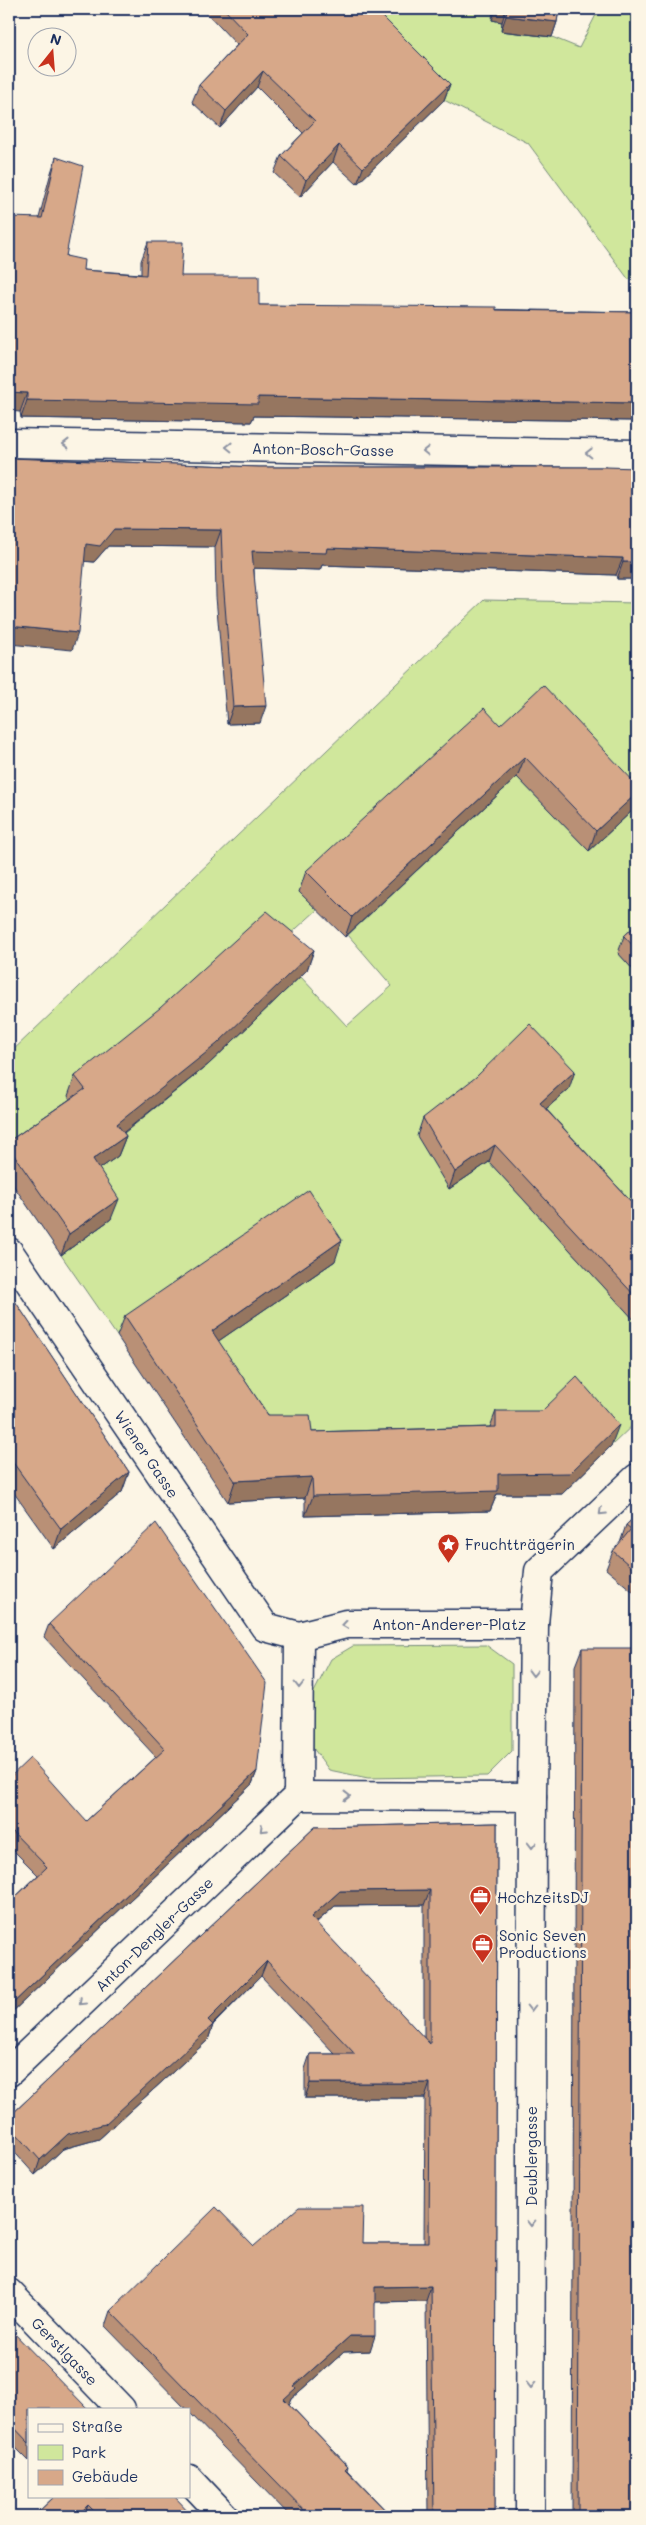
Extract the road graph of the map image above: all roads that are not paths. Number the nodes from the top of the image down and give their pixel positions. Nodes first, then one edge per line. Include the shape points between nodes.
1 (9, 443) edge
2 (637, 454) edge
3 (9, 1252) edge
4 (637, 1478) edge
5 (534, 1624) junction
6 (298, 1636) junction
7 (298, 1796) junction
8 (532, 1797) junction
9 (9, 2072) edge
10 (9, 2293) edge
11 (119, 2408) edge
12 (190, 2481) edge
13 (224, 2516) edge
14 (530, 2516) edge

2 -> 1 street, Anton-Bosch-Gasse
3 - 6 street, Wiener Gasse via 265,1627
4 -> 5 street via 539,1571
5 -> 6 street, Anton-Anderer-Platz via 346,1624
5 -> 8 street, Anton-Anderer-Platz
6 -> 7 street
7 -> 8 street
7 -> 9 street, Anton-Dengler-Gasse
8 -> 14 street, Deublergasse
10 - 11 street, Gerstlgasse
12 - 13 street

